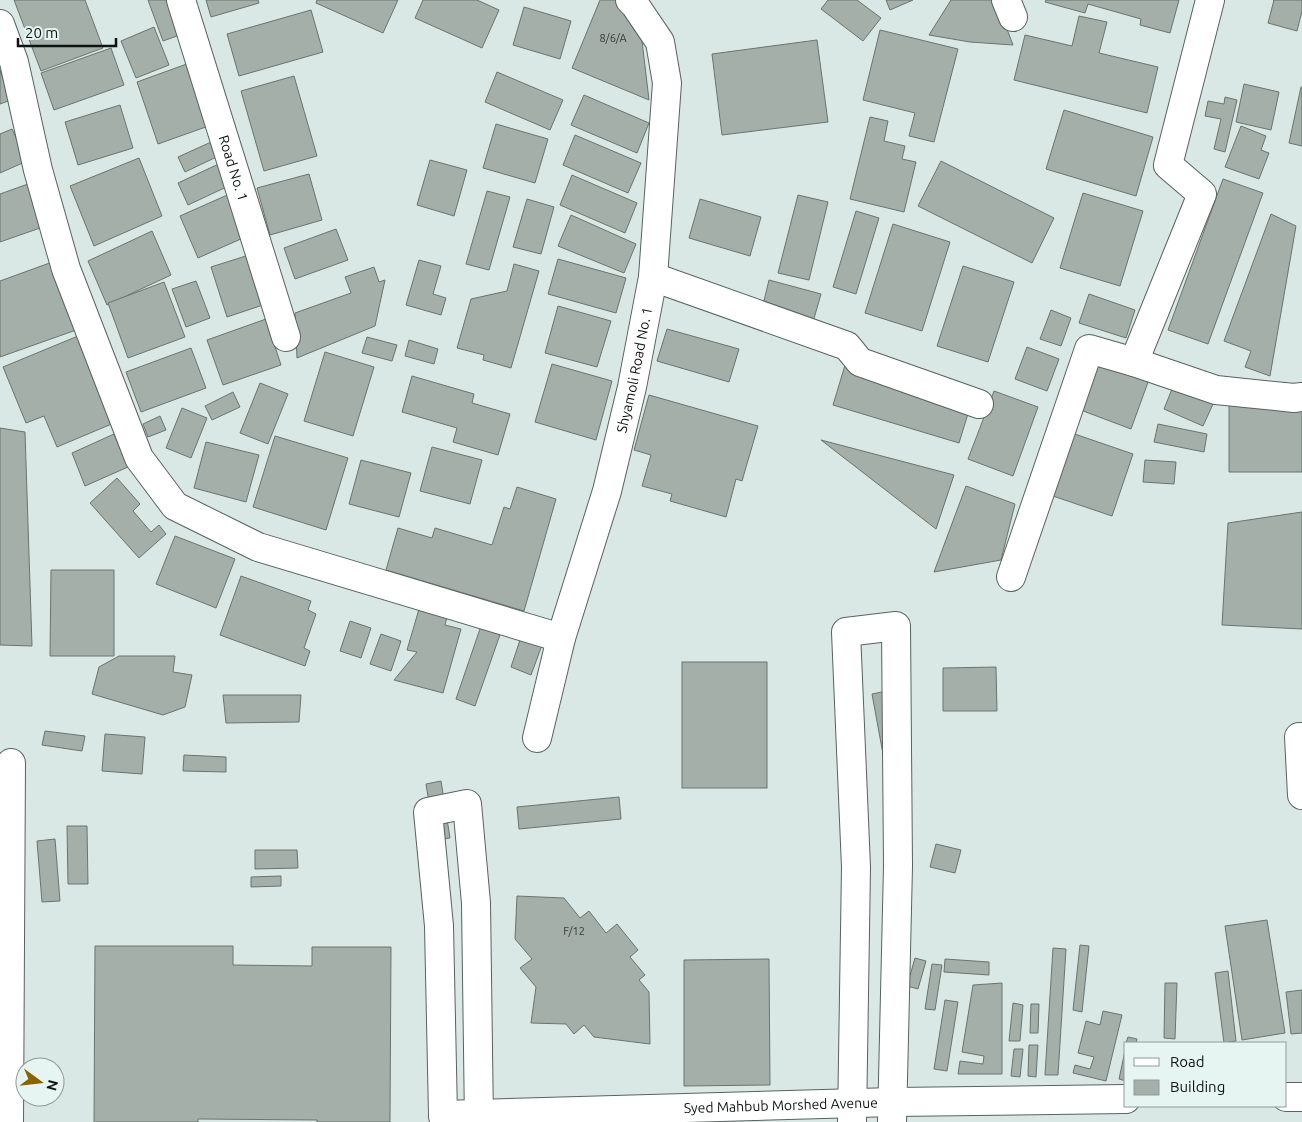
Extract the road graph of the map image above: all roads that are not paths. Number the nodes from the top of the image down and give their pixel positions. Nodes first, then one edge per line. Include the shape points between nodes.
1 (181, 0) edge
2 (630, 0) edge
3 (1210, 0) edge
4 (0, 24) edge
5 (653, 277) junction
6 (286, 338) dead end
7 (1134, 362) junction
8 (1302, 397) edge
9 (979, 404) dead end
10 (1012, 577) dead end
11 (561, 638) junction
12 (1302, 737) edge
13 (537, 738) dead end
14 (11, 763) dead end
15 (1302, 795) edge
16 (898, 866) junction
17 (856, 867) junction
18 (1287, 1097) edge
19 (1302, 1097) edge
20 (1124, 1099) edge
21 (892, 1112) edge
22 (852, 1113) edge
23 (479, 1118) edge
24 (444, 1119) edge
25 (9, 1122) edge

1 - 6 street, Road No. 1
2 - 5 street, Shyamoli Road No. 1 via 660,42 667,83
3 - 7 street via 1168,165 1202,194
4 - 11 street via 14,62 38,170 66,269 139,458 174,506 258,547
5 - 9 street via 847,346 860,362
5 - 11 street, Shyamoli Road No. 1 via 632,387 607,491
7 - 8 street via 1216,390
7 - 10 street via 1089,349
11 - 13 street, Shyamoli Road No. 1
12 - 15 street via 1299,737
14 - 25 street
16 - 17 street
16 - 17 street via 896,626 846,632
16 - 21 street
17 - 22 street
18 - 19 street
20 - 21 street, Syed Mahbub Morshed Avenue
21 - 22 street, Syed Mahbub Morshed Avenue
22 - 23 street, Syed Mahbub Morshed Avenue
23 - 24 street, Syed Mahbub Morshed Avenue
23 - 24 street via 476,903 467,804 428,812 439,926

